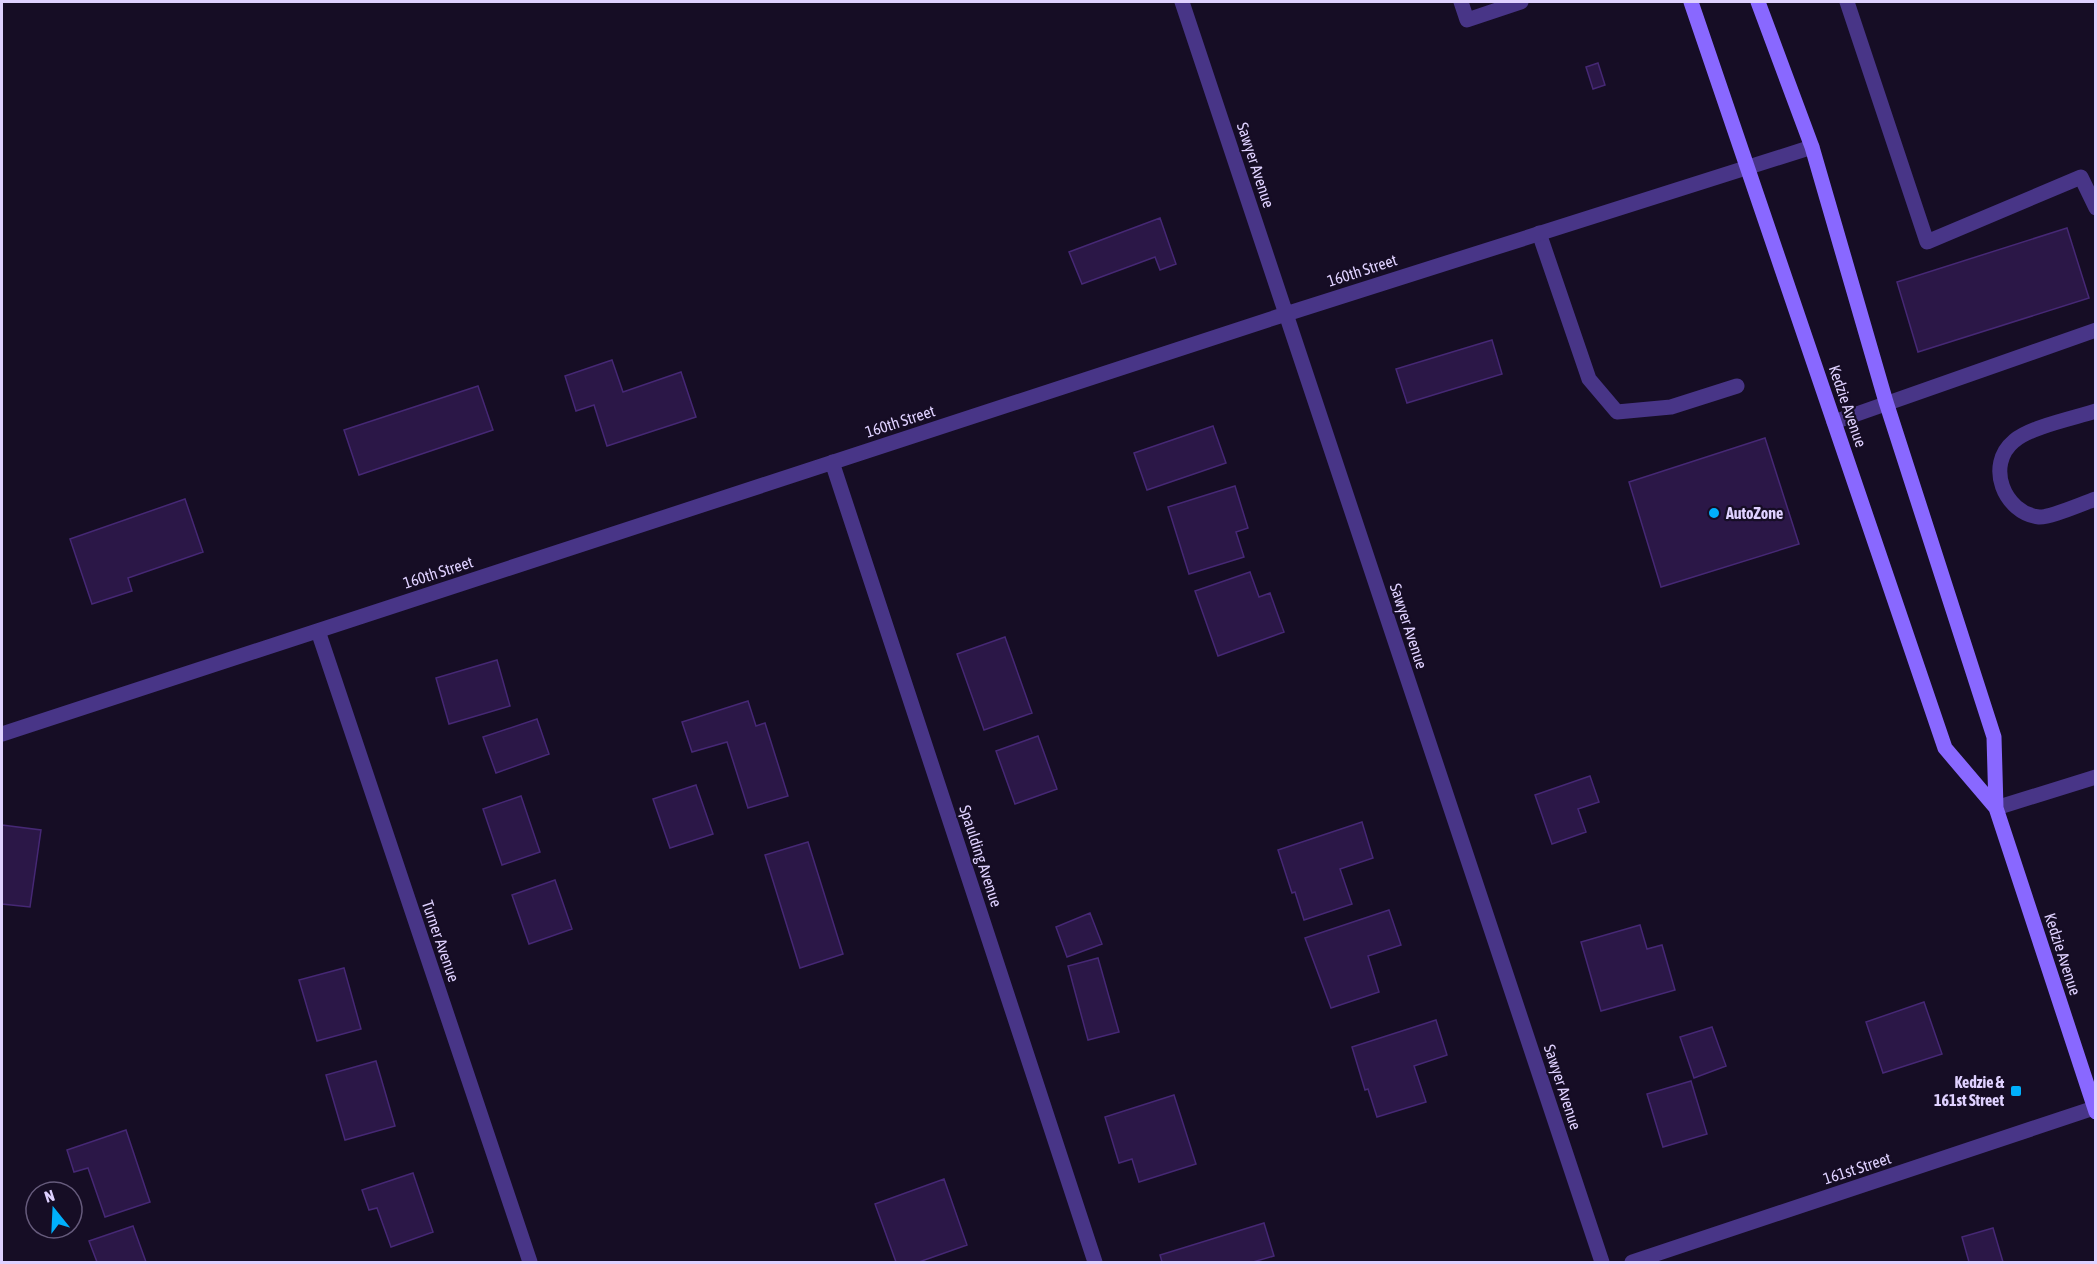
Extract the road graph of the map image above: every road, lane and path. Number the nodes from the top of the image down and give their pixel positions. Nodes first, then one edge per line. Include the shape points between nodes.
1 (1182, 2) edge
2 (1461, 2) edge
3 (1521, 2) edge
4 (1691, 2) edge
5 (1758, 2) edge
6 (1847, 2) edge
7 (1812, 147) junction
8 (1747, 167) junction
9 (2096, 208) edge
10 (1539, 233) junction
11 (1286, 314) junction
12 (2096, 330) edge
13 (1737, 386) dead end
14 (1886, 402) junction
15 (2096, 411) edge
16 (1834, 422) junction
17 (832, 462) junction
18 (2096, 499) edge
19 (318, 631) junction
20 (2, 734) edge
21 (2096, 777) edge
22 (1996, 808) junction
23 (2095, 1110) edge
24 (530, 1263) edge
25 (1095, 1263) edge
26 (1602, 1263) edge
27 (1632, 1263) edge

1 - 11 street, Sawyer Avenue
2 - 3 street via 1467,20
4 - 8 main road, Kedzie Avenue
5 - 7 main road, Kedzie Avenue
6 - 9 street via 1927,242 2081,177
7 - 8 street, 160th Street
7 - 14 main road, Kedzie Avenue
8 - 10 street, 160th Street
8 - 16 main road, Kedzie Avenue
10 - 11 street, 160th Street
10 - 13 street via 1589,379 1617,412 1671,407
11 - 17 street, 160th Street
11 - 26 street, Sawyer Avenue
12 - 14 street
14 - 16 street
14 - 22 main road, Kedzie Avenue via 1994,737
15 - 18 street via 2025,434 2013,442 2004,454 2000,482 2015,507 2042,517
16 - 22 main road, Kedzie Avenue via 1945,748
17 - 19 street, 160th Street
17 - 25 street, Spaulding Avenue
19 - 20 street, 160th Street
19 - 24 street, Turner Avenue
21 - 22 street
22 - 23 main road, Kedzie Avenue
23 - 27 street, 161st Street

